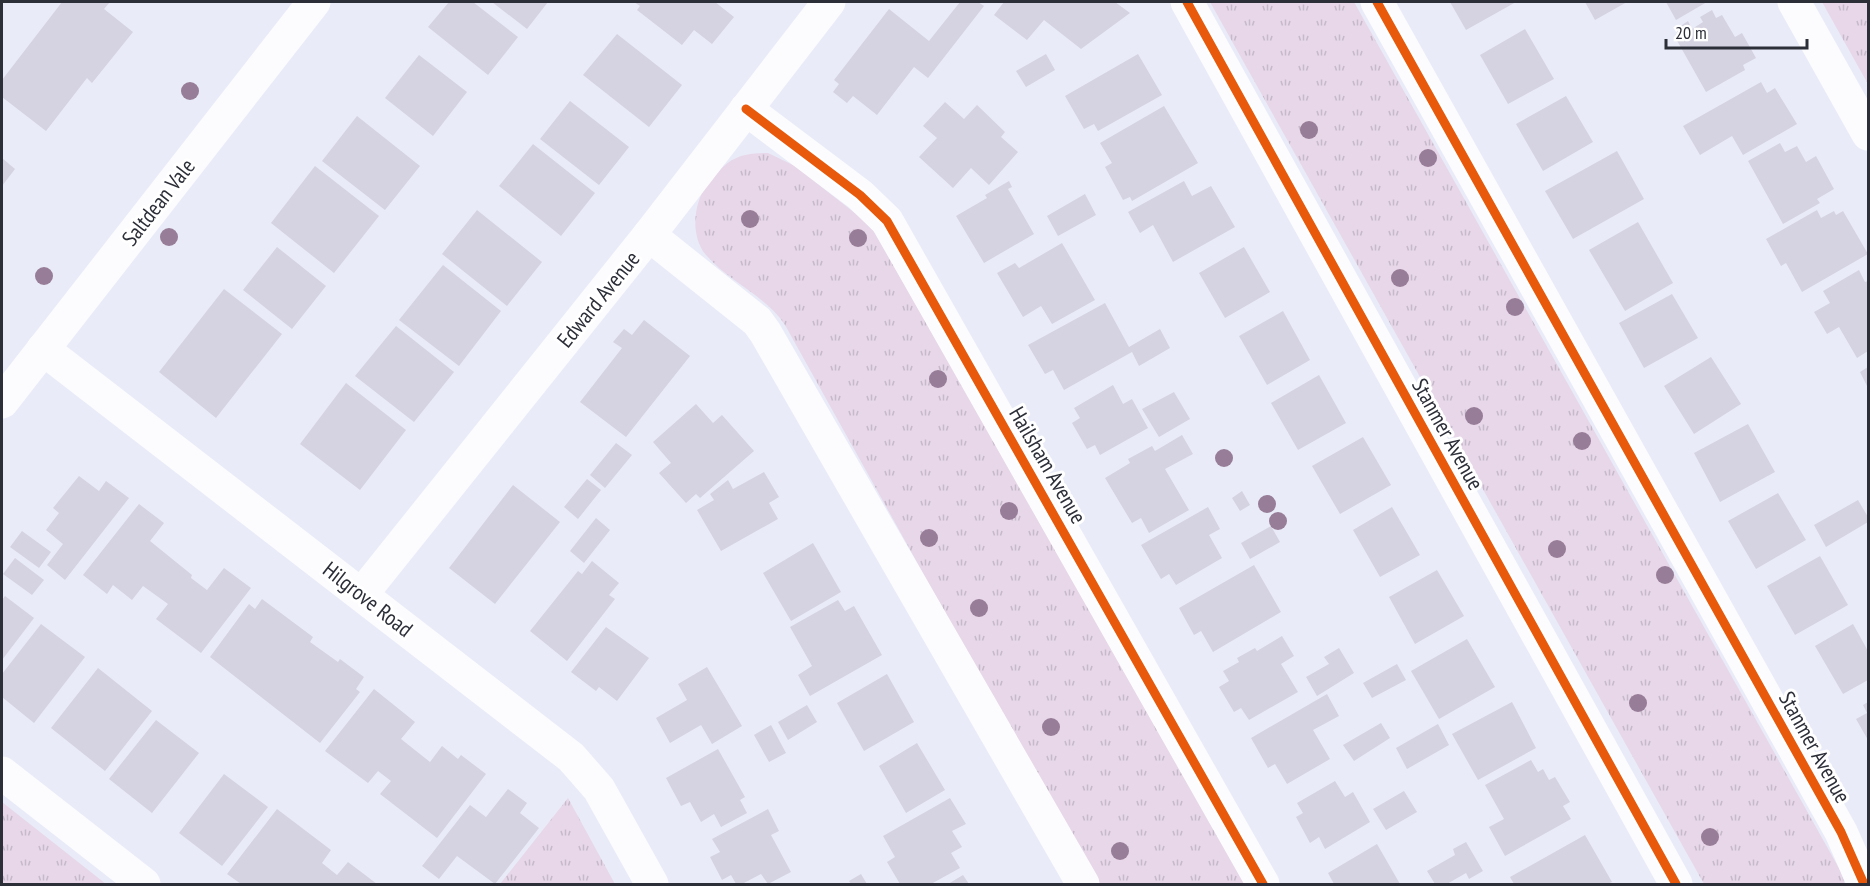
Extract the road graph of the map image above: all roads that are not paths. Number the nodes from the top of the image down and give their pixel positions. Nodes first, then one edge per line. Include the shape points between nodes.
1 (314, 2) edge
2 (829, 2) edge
3 (1187, 2) edge
4 (1377, 2) edge
5 (1794, 2) edge
6 (746, 109) junction
7 (1869, 134) edge
8 (649, 235) junction
9 (43, 349) junction
10 (2, 402) edge
11 (362, 594) junction
12 (2, 773) edge
13 (144, 885) edge
14 (652, 885) edge
15 (1083, 885) edge
16 (1263, 885) edge
17 (1676, 885) edge
18 (1864, 885) edge

1 - 9 street, Saltdean Vale
2 - 6 street, Edward Avenue
3 - 17 street, Stanmer Avenue
4 - 18 street, Stanmer Avenue via 1841,832
5 - 7 street
6 - 8 street, Edward Avenue
6 - 16 street, Hailsham Avenue via 860,195 887,221
8 - 11 street, Edward Avenue
8 - 15 street via 757,321 765,332
9 - 10 street, Saltdean Vale
9 - 11 street, Hilgrove Road
11 - 14 street, Hilgrove Road via 571,757 599,789
12 - 13 street

